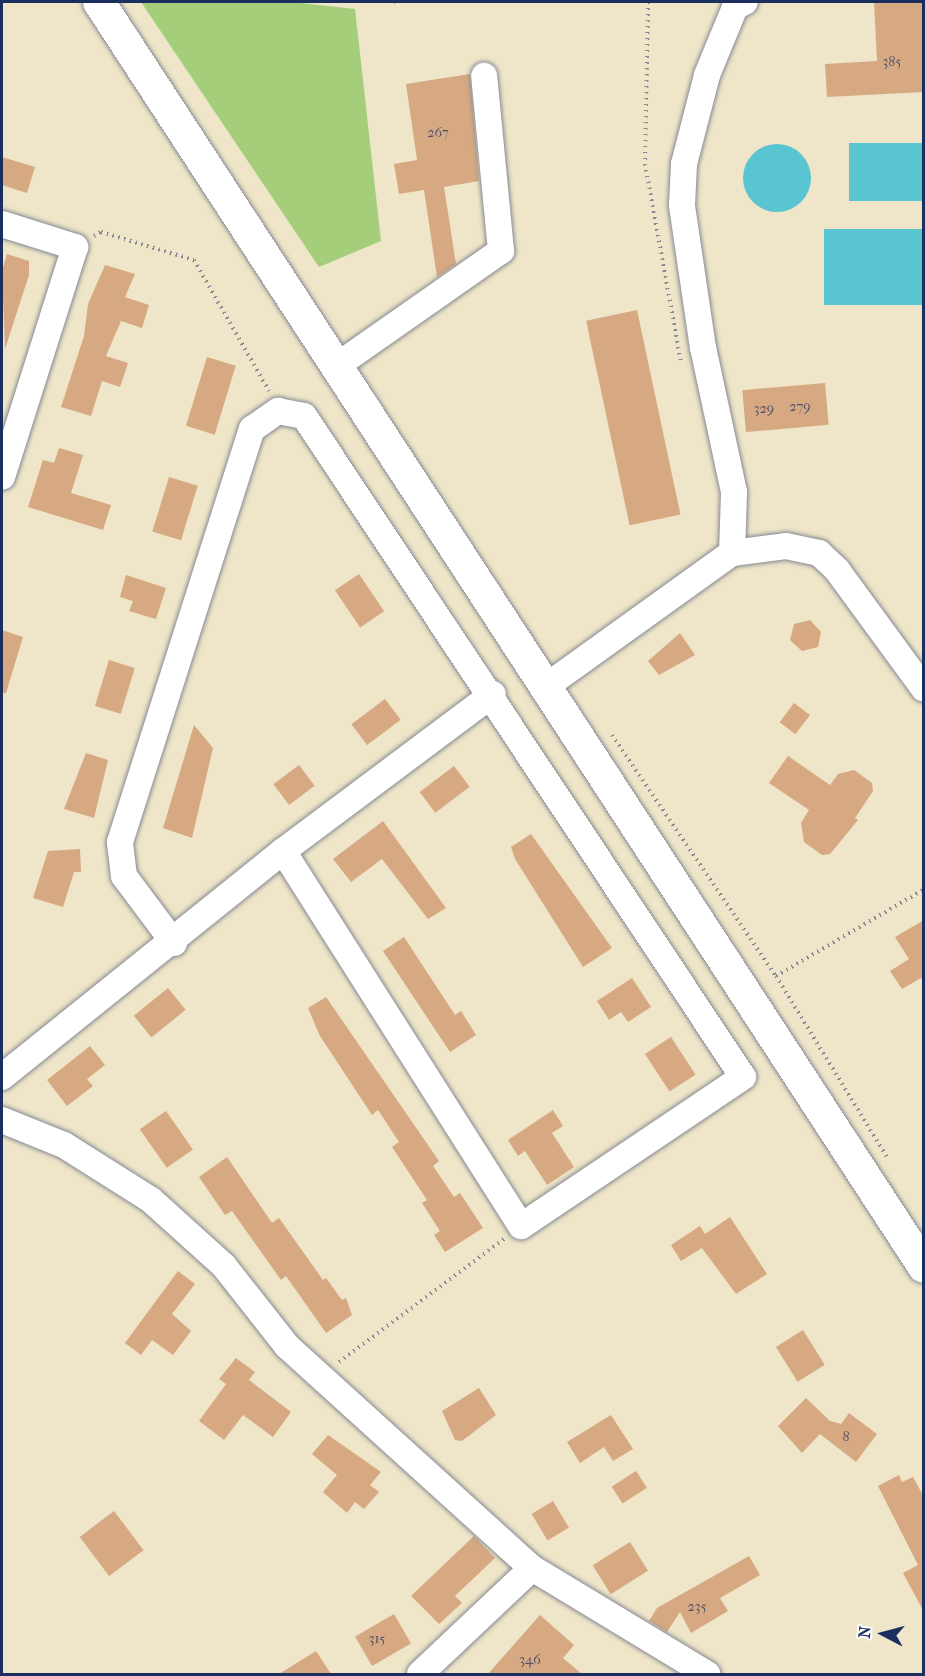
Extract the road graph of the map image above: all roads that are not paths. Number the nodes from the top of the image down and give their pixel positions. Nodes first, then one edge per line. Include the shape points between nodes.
1 (99, 2) edge
2 (745, 2) edge
3 (484, 76) dead end
4 (2, 224) edge
5 (338, 365) junction
6 (2, 477) edge
7 (732, 553) junction
8 (548, 685) junction
9 (924, 689) edge
10 (493, 694) junction
11 (283, 851) junction
12 (174, 943) junction
13 (2, 1077) edge
14 (2, 1120) edge
15 (924, 1267) edge
16 (532, 1568) junction
17 (420, 1674) edge
18 (707, 1674) edge

1 - 5 main road
2 - 7 street via 735,8 707,75 684,164 682,205 703,348 734,492
3 - 5 street via 501,251
4 - 6 street via 75,247
5 - 8 main road
7 - 8 street
7 - 9 street via 786,546 819,553 837,570
8 - 15 main road
10 - 11 street
10 - 11 street via 743,1077 521,1226
10 - 12 street via 304,416 278,411 252,429 120,842 124,876
11 - 12 street
12 - 13 street
14 - 16 street via 64,1145 151,1200 224,1266 287,1346
16 - 17 street
16 - 18 street

